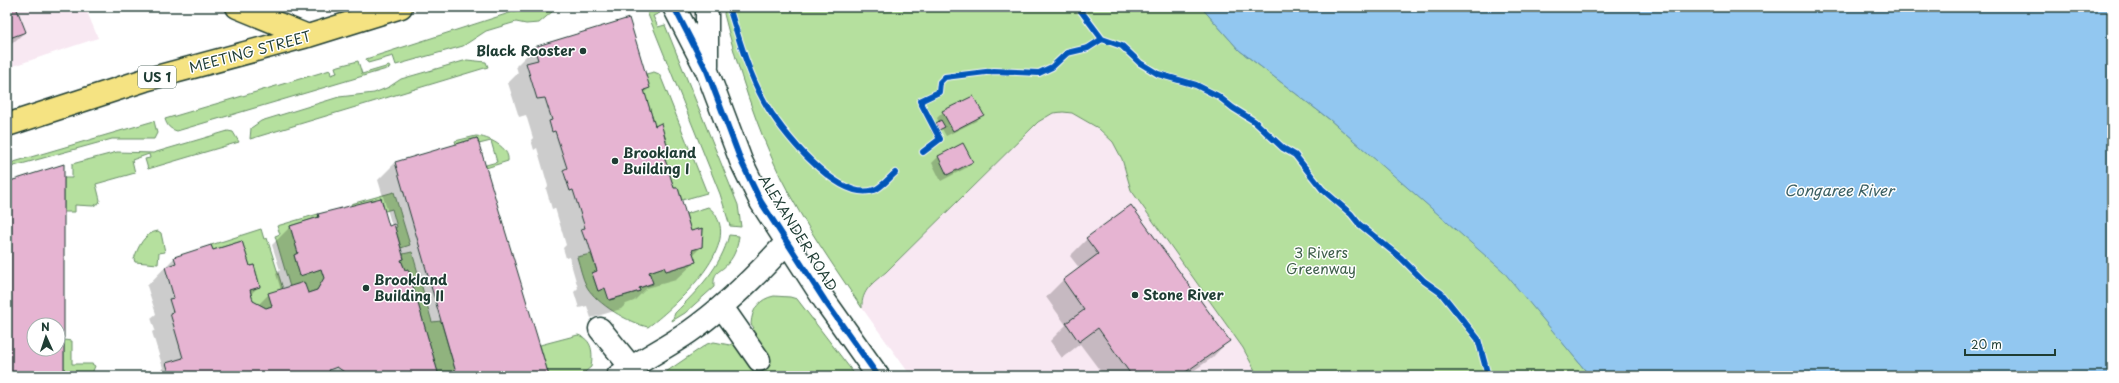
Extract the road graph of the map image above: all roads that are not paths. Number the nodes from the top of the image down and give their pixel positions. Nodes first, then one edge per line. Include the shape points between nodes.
1 (237, 7) edge
2 (401, 7) edge
3 (674, 7) edge
4 (707, 7) edge
5 (308, 36) junction
6 (707, 71) junction
7 (7, 125) edge
8 (786, 242) junction
9 (722, 307) junction
10 (600, 329) dead end
11 (759, 360) dead end
12 (628, 373) edge
13 (878, 376) edge

1 - 5 main road
2 - 5 main road, MEETING STREET / US 1
3 - 6 street, ALEXANDER ROAD
4 - 6 street, ALEXANDER ROAD
5 - 7 main road, MEETING STREET / US 1 via 145,80
6 - 8 street, ALEXANDER ROAD via 741,161 761,202
8 - 9 street via 749,283
8 - 13 street, ALEXANDER ROAD
9 - 11 street
9 - 12 street
10 - 12 street

